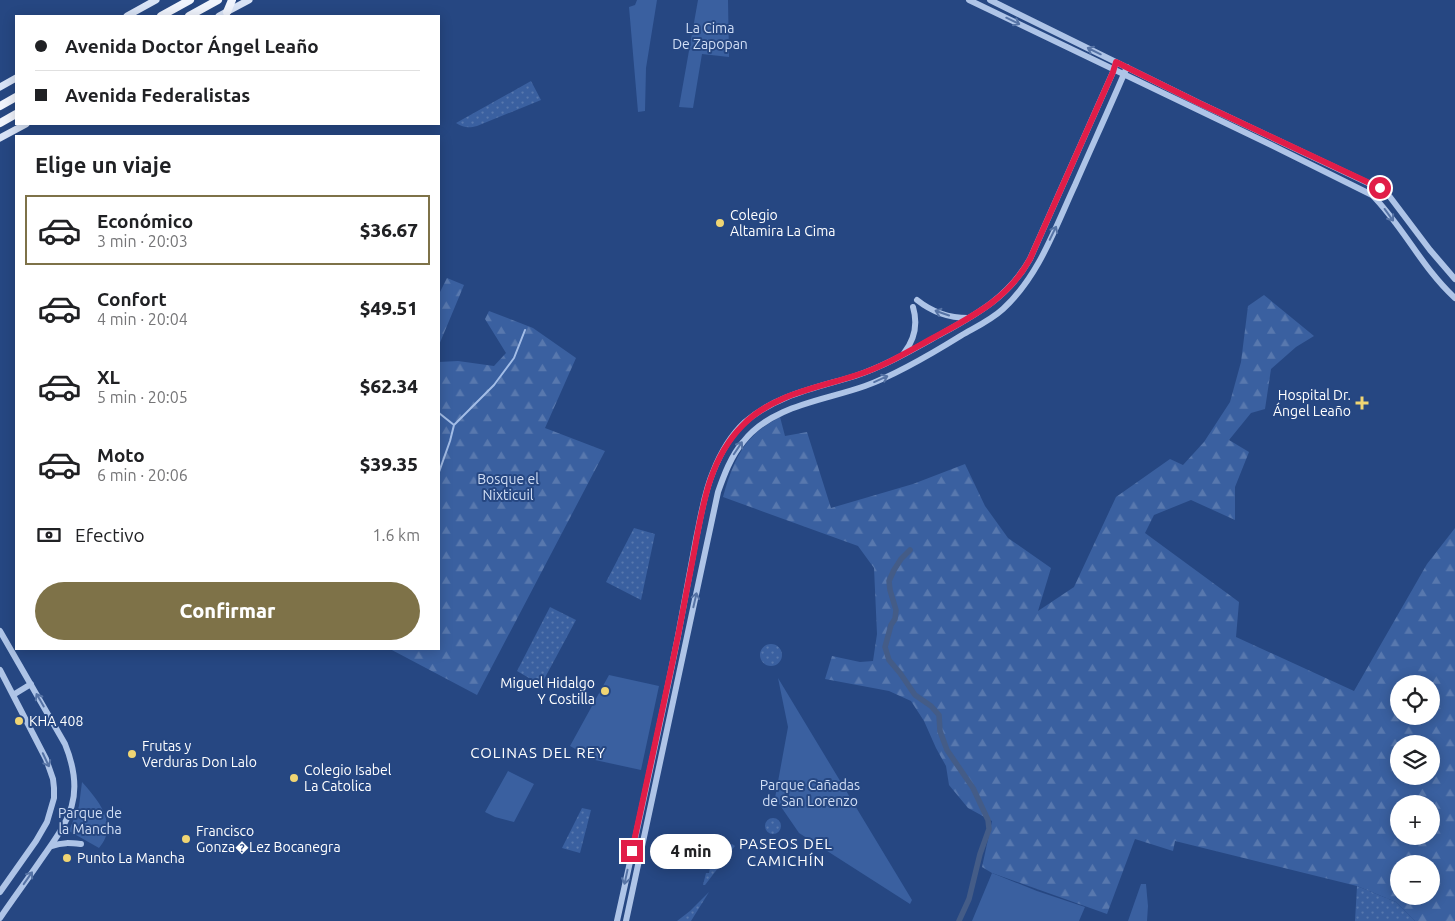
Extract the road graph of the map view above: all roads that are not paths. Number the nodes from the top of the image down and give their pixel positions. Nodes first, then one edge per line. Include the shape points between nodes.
1 (156, 0) edge
2 (190, 0) edge
3 (218, 0) edge
4 (232, 0) edge
5 (249, 0) edge
6 (970, 0) edge
7 (990, 0) edge
8 (227, 12) junction
9 (129, 15) edge
10 (163, 15) edge
11 (191, 15) edge
12 (221, 15) edge
13 (1056, 33) junction
14 (1053, 40) junction
15 (1116, 62) junction
16 (1127, 67) junction
17 (1114, 69) junction
18 (1124, 74) junction
19 (15, 79) edge
20 (0, 87) edge
21 (15, 98) edge
22 (0, 106) edge
23 (15, 115) edge
24 (0, 123) edge
25 (24, 125) edge
26 (0, 138) edge
27 (1455, 279) edge
28 (1455, 298) edge
29 (917, 300) dead end
30 (913, 307) dead end
31 (969, 318) junction
32 (901, 356) junction
33 (0, 630) edge
34 (0, 670) edge
35 (31, 684) junction
36 (13, 695) junction
37 (81, 844) dead end
38 (51, 846) junction
39 (0, 892) edge
40 (0, 918) edge
41 (616, 921) edge
42 (626, 921) edge

1 - 9 main road
2 - 10 main road
3 - 11 main road
4 - 8 main road
5 - 8 main road
6 -> 14 street
7 - 13 street
8 - 12 main road
13 - 14 street
15 -> 13 street
14 - 17 street
15 - 16 street
15 - 17 street
16 - 18 street
16 - 27 street via 1384,190
17 - 18 street
17 - 31 street via 1026,267 1001,296
18 -> 28 street via 1372,195 1433,276
42 -> 18 street via 718,492 742,442 775,415 889,376 1003,309 1023,288 1037,265
19 - 20 main road
21 - 22 main road
23 - 24 main road
25 - 26 main road
31 -> 29 street via 943,314
30 - 32 street via 914,332 911,343
31 - 32 street
32 -> 41 street via 879,367 774,402 744,424 722,452 701,513
33 - 35 street
34 - 36 street
35 - 36 street
38 -> 35 street via 71,809 75,786 65,744
36 -> 39 street via 48,763 54,788 47,822
37 - 38 street
40 -> 38 street

